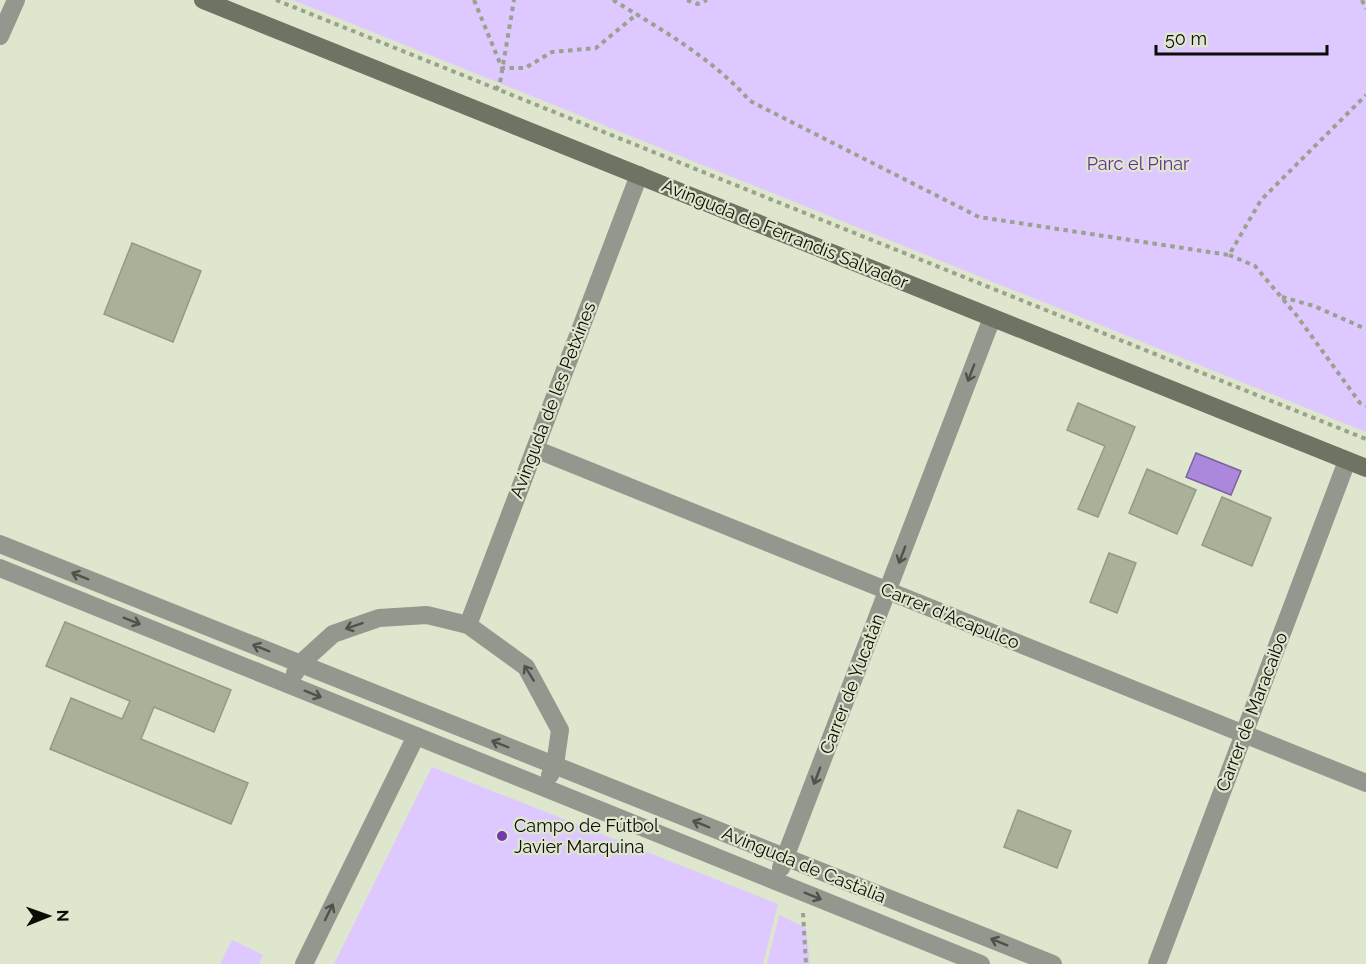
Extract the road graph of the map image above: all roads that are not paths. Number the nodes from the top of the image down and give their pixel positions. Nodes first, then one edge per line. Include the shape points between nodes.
1 (16, 0) edge
2 (203, 0) edge
3 (0, 36) edge
4 (639, 175) junction
5 (992, 318) junction
6 (535, 449) junction
7 (1347, 461) junction
8 (1366, 468) edge
9 (0, 544) edge
10 (0, 568) edge
11 (888, 591) junction
12 (468, 625) junction
13 (300, 664) junction
14 (289, 685) junction
15 (1244, 734) junction
16 (416, 736) junction
17 (555, 765) junction
18 (1366, 783) edge
19 (545, 788) junction
20 (786, 857) junction
21 (777, 881) junction
22 (304, 964) edge
23 (981, 964) edge
24 (1053, 964) edge
25 (1156, 964) edge

1 - 3 street
2 - 4 street, Avinguda de Ferrandis Salvador
4 - 5 street, Avinguda de Ferrandis Salvador
4 - 6 street, Avinguda de les Petxines
5 - 7 street, Avinguda de Ferrandis Salvador
5 -> 11 street, Carrer de Yucatán
6 - 11 street, Carrer d'Acapulco
6 - 12 street, Avinguda de les Petxines
7 - 8 street, Avinguda de Ferrandis Salvador
7 - 15 street, Carrer de Maracaibo
13 -> 9 street, Avinguda de Castàlia
10 -> 14 street, Avinguda de Castàlia
11 - 15 street, Carrer d'Acapulco
11 -> 20 street, Carrer de Yucatán
12 -> 13 street via 427,615 379,618 333,634
17 -> 12 street via 560,730 526,667
13 - 14 street
17 -> 13 street, Avinguda de Castàlia
14 -> 16 street, Avinguda de Castàlia
15 - 18 street, Carrer d'Acapulco
15 - 25 street, Carrer de Maracaibo
16 - 19 street, Avinguda de Castàlia
22 -> 16 street
17 - 19 street
20 -> 17 street, Avinguda de Castàlia
19 - 21 street, Avinguda de Castàlia
20 - 21 street, Carrer de Yucatán
24 -> 20 street, Avinguda de Castàlia
21 -> 23 street, Avinguda de Castàlia

